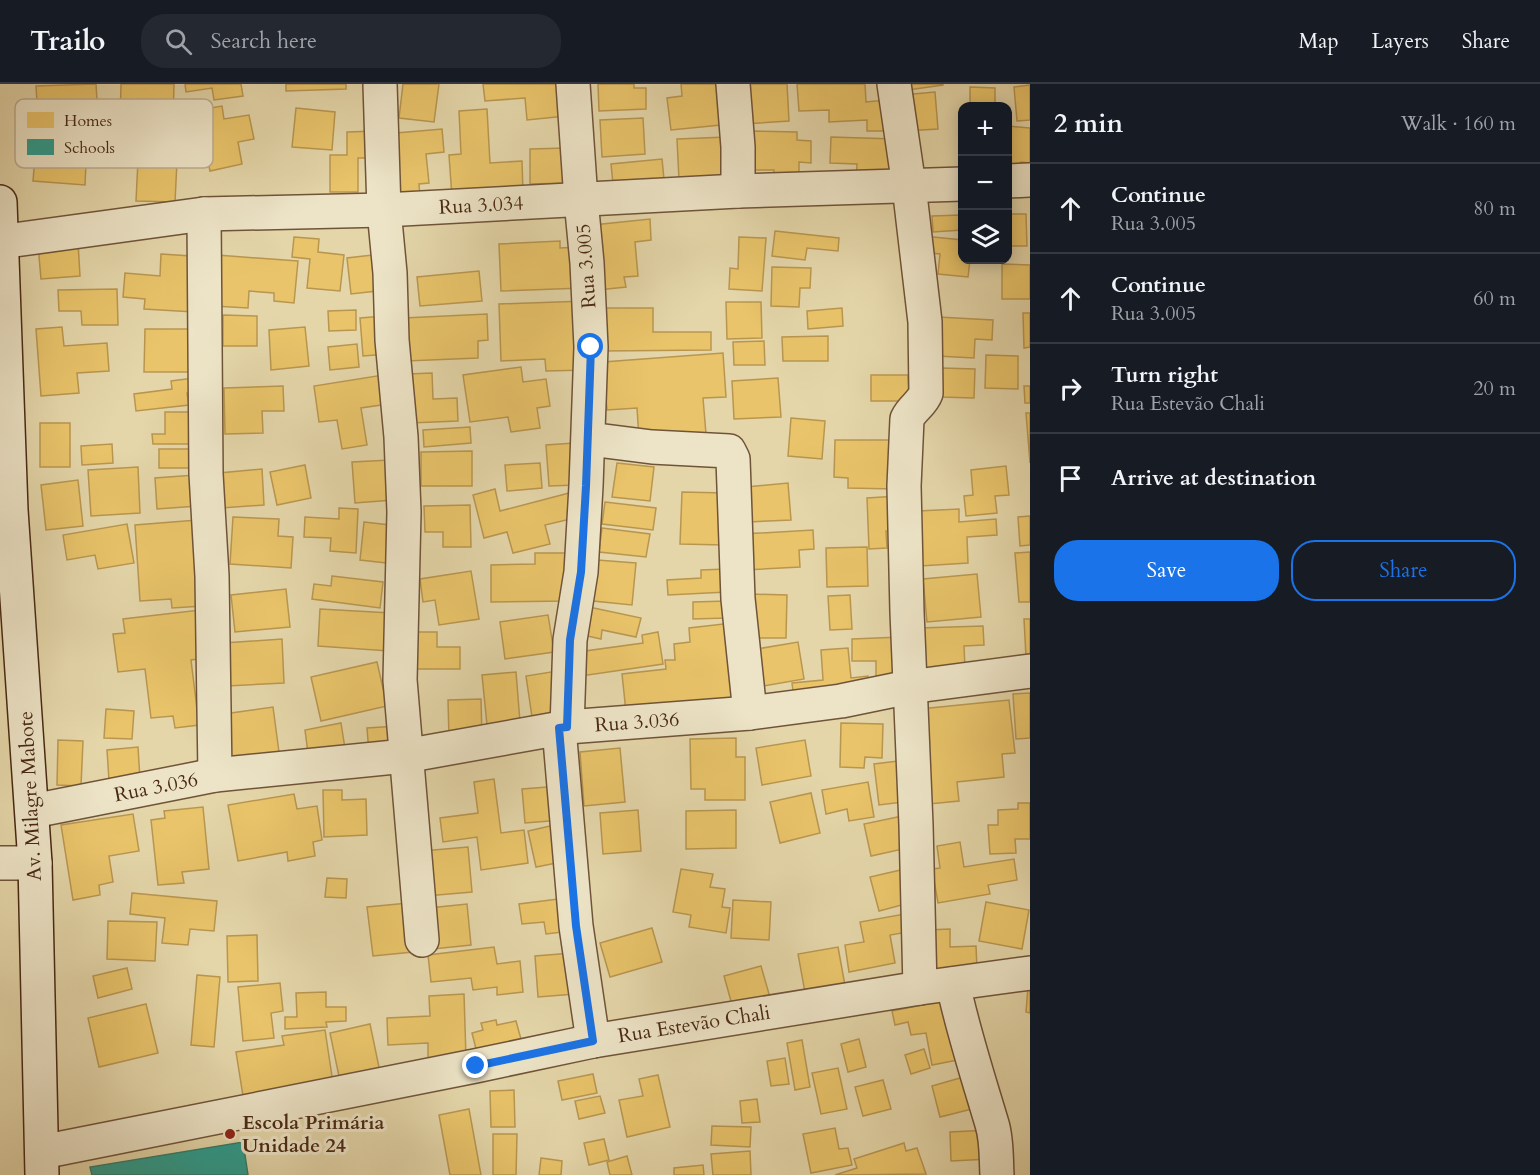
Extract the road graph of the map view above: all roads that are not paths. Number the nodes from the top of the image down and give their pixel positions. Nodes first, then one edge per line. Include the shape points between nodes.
1 (380, 84) edge
2 (573, 84) edge
3 (733, 84) edge
4 (894, 84) edge
5 (1030, 180) edge
6 (1012, 181) edge
7 (958, 184) edge
8 (909, 186) junction
9 (738, 191) junction
10 (581, 200) junction
11 (0, 202) edge
12 (384, 210) junction
13 (204, 214) junction
14 (0, 242) edge
15 (589, 439) junction
16 (5, 510) edge
17 (1030, 671) edge
18 (909, 687) junction
19 (750, 713) junction
20 (563, 727) junction
21 (405, 756) junction
22 (215, 775) junction
23 (33, 812) junction
24 (0, 863) edge
25 (35, 863) junction
26 (422, 940) dead end
27 (1030, 973) edge
28 (953, 984) junction
29 (920, 988) junction
30 (593, 1041) junction
31 (42, 1163) edge
32 (997, 1175) edge

1 - 12 street
2 - 10 street, Rua 3.005
3 - 9 street
4 - 8 street
5 - 6 street
7 - 8 street, Rua 3.034
8 - 9 street, Rua 3.034
8 - 18 street via 925,322 926,393 907,419 904,486
9 - 10 street, Rua 3.034
10 - 12 street, Rua 3.034
10 - 15 street, Rua 3.005 via 591,347
11 - 14 street, Av. Milagre Mabote
12 - 13 street, Rua 3.034
12 - 21 street via 402,448 400,680
13 - 14 street, Rua 3.034
13 - 22 street via 206,474
14 - 16 street, Av. Milagre Mabote
15 - 19 street via 729,451 733,459 738,599
15 - 20 street, Rua 3.005 via 581,572 570,640
16 - 23 street, Av. Milagre Mabote
17 - 18 street, Rua 3.036
18 - 19 street, Rua 3.036
18 - 29 street
19 - 20 street, Rua 3.036
20 - 21 street, Rua 3.036
20 - 30 street, Rua 3.005 via 576,926
21 - 22 street, Rua 3.036
21 - 26 street
22 - 23 street, Rua 3.036
23 - 25 street, Av. Milagre Mabote
24 - 25 street
25 - 31 street, Av. Milagre Mabote
27 - 28 street, Rua Estevão Chali
28 - 29 street, Rua Estevão Chali
28 - 32 street via 992,1124
29 - 30 street, Rua Estevão Chali
30 - 31 street, Rua Estevão Chali

